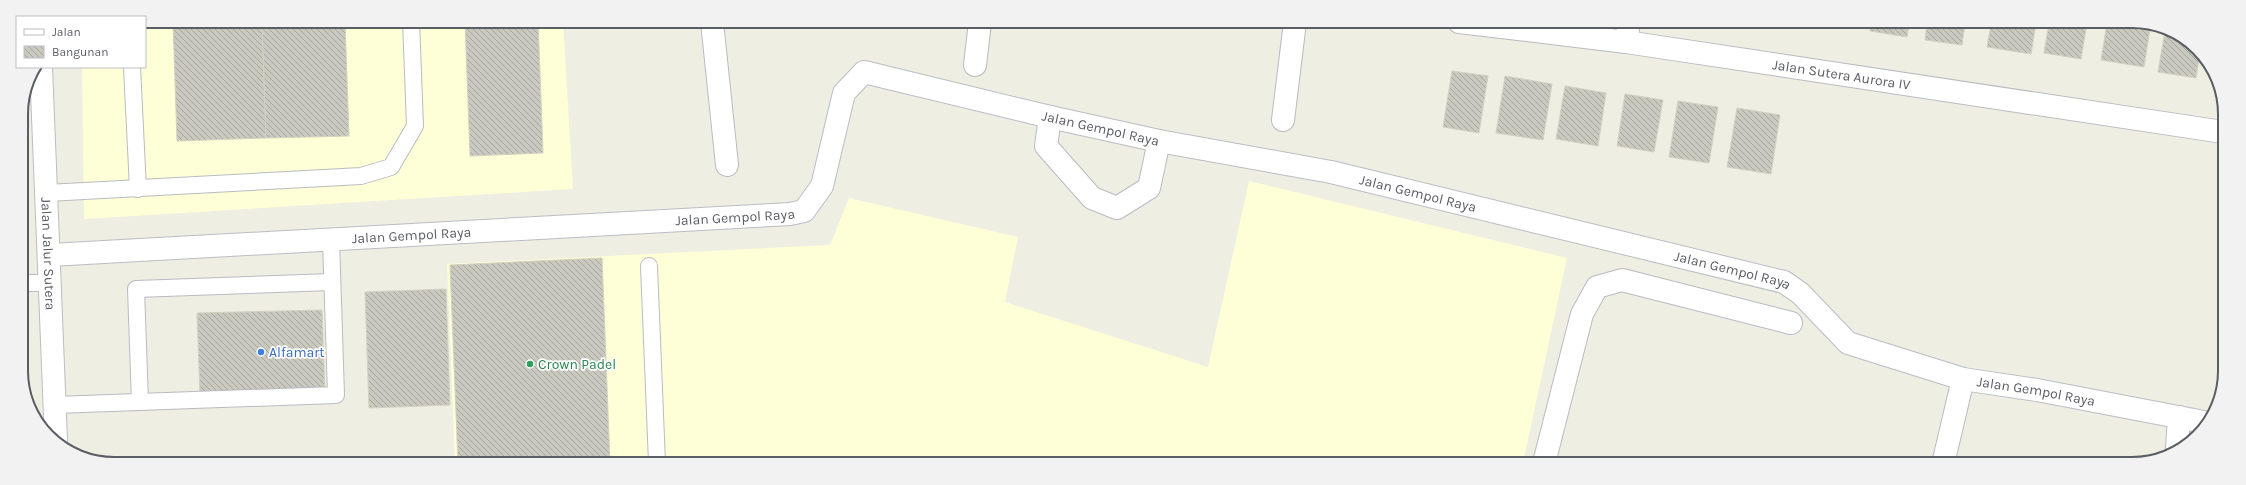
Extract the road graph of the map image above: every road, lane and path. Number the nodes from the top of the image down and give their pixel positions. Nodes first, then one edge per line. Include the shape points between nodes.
1 (411, 28) edge
2 (713, 28) edge
3 (979, 28) edge
4 (1294, 28) edge
5 (1560, 28) edge
6 (1628, 32) edge
7 (975, 65) dead end
8 (41, 68) edge
9 (132, 68) edge
10 (1050, 117) junction
11 (1283, 120) dead end
12 (2218, 131) edge
13 (1159, 141) junction
14 (727, 165) dead end
15 (138, 189) junction
16 (47, 193) junction
17 (331, 240) junction
18 (50, 255) junction
19 (649, 266) dead end
20 (332, 282) junction
21 (28, 283) edge
22 (51, 283) junction
23 (1792, 323) dead end
24 (1963, 379) junction
25 (140, 402) junction
26 (55, 405) junction
27 (2178, 416) junction
28 (2201, 421) edge
29 (56, 434) edge
30 (2177, 445) edge
31 (657, 457) edge
32 (1546, 457) edge
33 (1945, 457) edge

1 - 15 lane via 415,126 391,167 361,176
2 - 14 street
3 - 7 street
4 - 11 street
5 - 6 street, Jalan Sutera Aurora IV
6 - 12 street, Jalan Sutera Aurora IV
8 - 16 street, Jalan Jalur Sutera
9 - 15 lane
10 - 13 street, Jalan Gempol Raya
10 - 13 street via 1046,146 1092,198 1117,208 1149,188
10 - 17 street, Jalan Gempol Raya via 864,72 844,93 822,186 804,212
13 - 24 street, Jalan Gempol Raya via 1331,172 1784,282 1800,292 1848,343
15 - 16 lane
16 - 18 street, Jalan Jalur Sutera
17 - 18 street, Jalan Gempol Raya
17 - 20 lane
18 - 22 street, Jalan Jalur Sutera
19 - 31 lane
20 - 25 lane via 136,289
20 - 25 lane via 336,395
21 - 22 lane
22 - 26 street, Jalan Jalur Sutera
23 - 32 street via 1622,280 1597,287 1582,314
24 - 27 street, Jalan Gempol Raya
24 - 33 street
25 - 26 lane
26 - 29 street, Jalan Jalur Sutera
27 - 28 street, Jalan Gempol Raya
27 - 30 street

